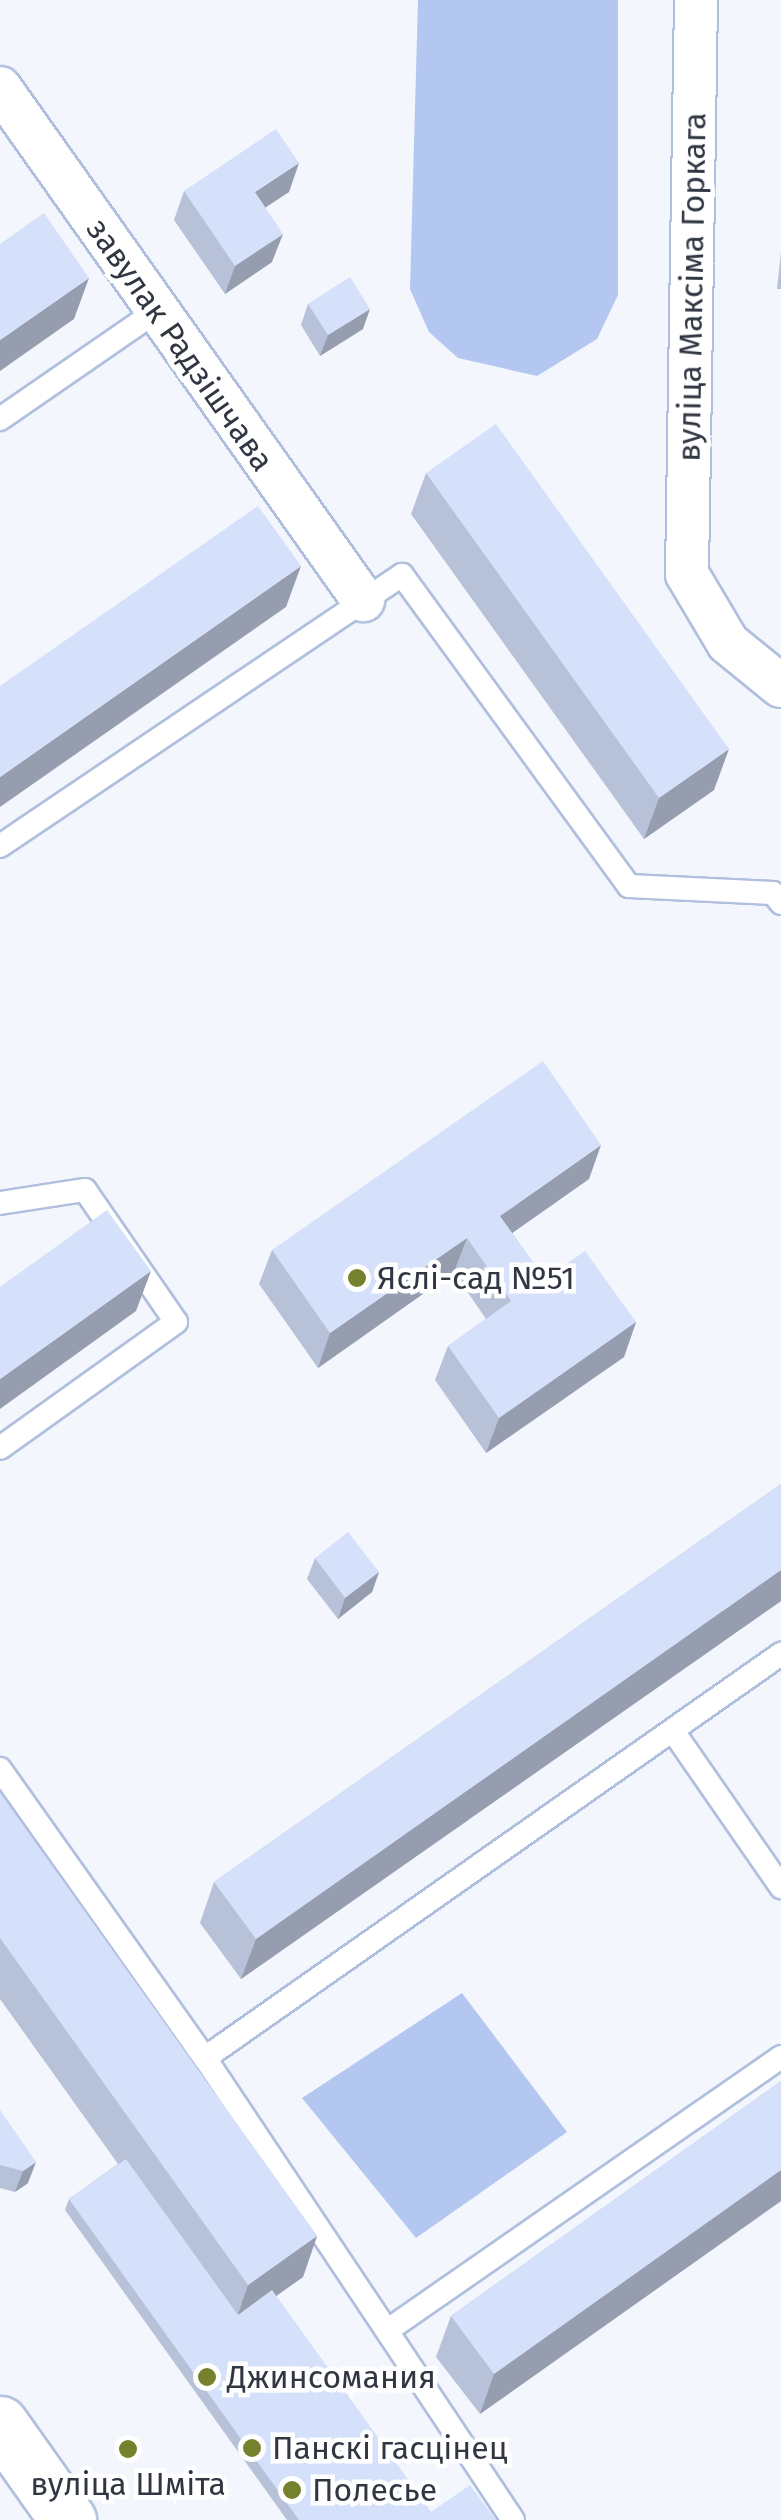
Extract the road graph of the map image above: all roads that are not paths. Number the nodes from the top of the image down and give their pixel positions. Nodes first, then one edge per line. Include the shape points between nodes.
1 (696, 0) edge
2 (0, 88) edge
3 (155, 312) junction
4 (0, 420) edge
5 (364, 600) junction
6 (781, 686) edge
7 (0, 846) edge
8 (781, 903) edge
9 (0, 1202) edge
10 (0, 1448) edge
11 (781, 1654) edge
12 (673, 1732) junction
13 (0, 1769) edge
14 (781, 1886) edge
15 (781, 2057) edge
16 (205, 2058) junction
17 (391, 2328) junction
18 (0, 2424) edge
19 (68, 2520) edge
20 (513, 2520) edge

1 - 6 street, вуліца Максіма Горкага via 687,574 728,643
2 - 3 street, завулак Радзішчава
3 - 4 lane
3 - 5 street, завулак Радзішчава
5 - 7 lane
5 - 8 lane via 402,575 629,886 773,892
9 - 10 lane via 85,1190 176,1322
11 - 12 lane
12 - 14 lane
12 - 16 lane
13 - 16 lane
15 - 17 lane
16 - 17 lane
17 - 20 lane
18 - 19 main road

